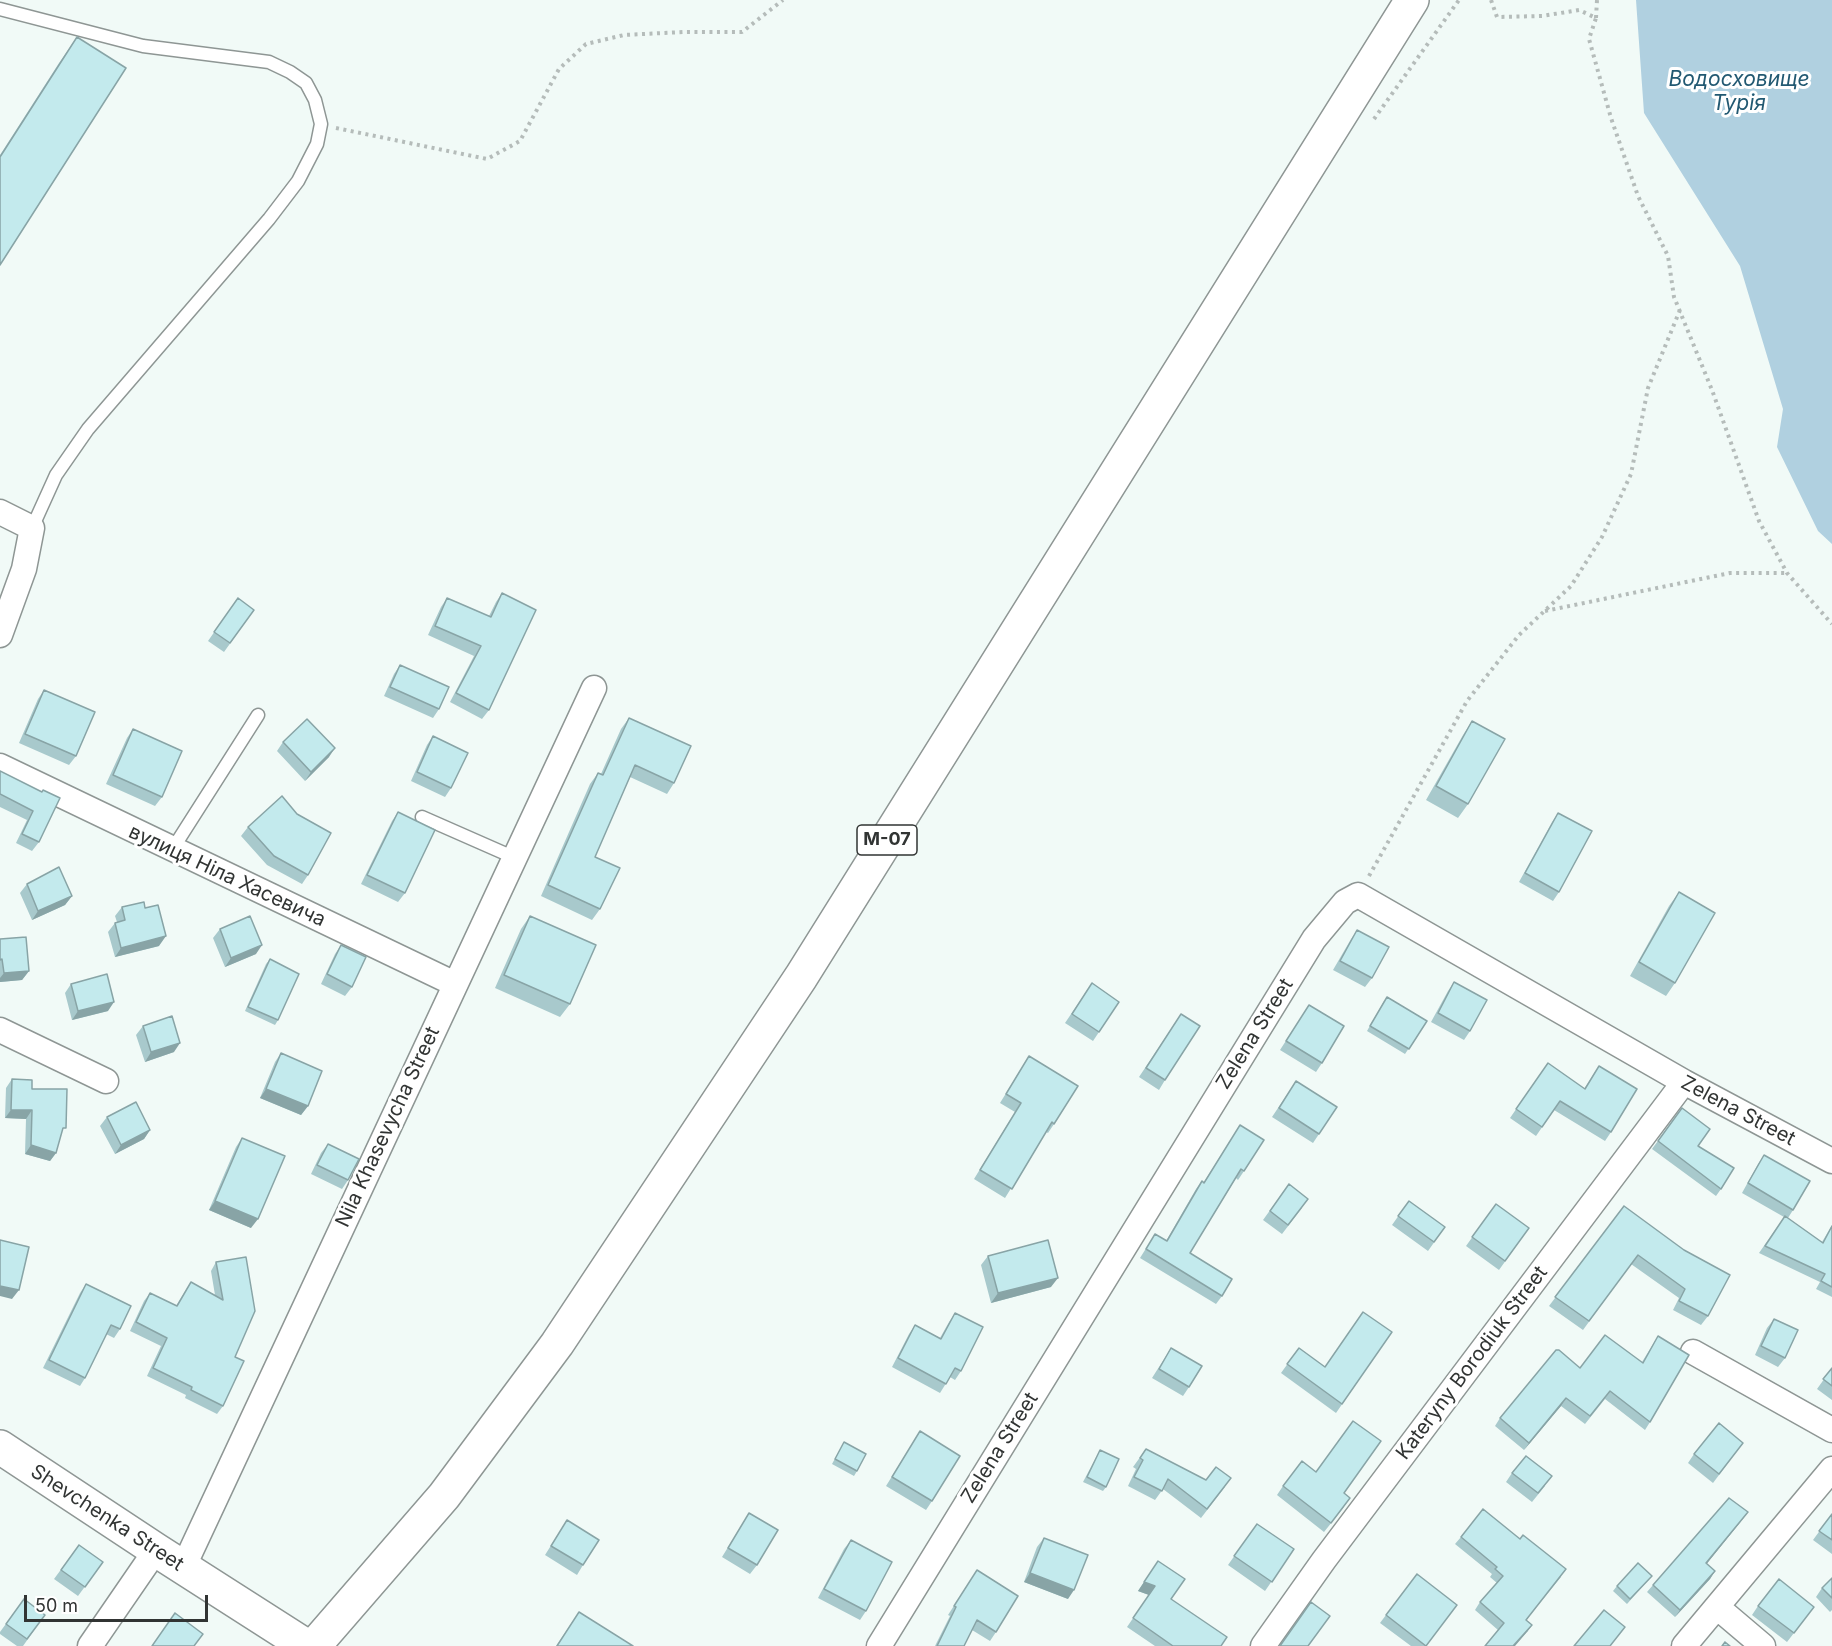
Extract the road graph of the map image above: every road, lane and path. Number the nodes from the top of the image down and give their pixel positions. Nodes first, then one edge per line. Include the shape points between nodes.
1 (783, 0) edge
2 (1412, 0) edge
3 (1491, 0) edge
4 (1597, 0) edge
5 (0, 9) edge
6 (1596, 18) junction
7 (321, 124) junction
8 (1680, 310) junction
9 (0, 512) edge
10 (32, 528) junction
11 (1787, 573) junction
12 (1544, 611) junction
13 (1832, 624) edge
14 (0, 635) edge
15 (594, 688) dead end
16 (258, 715) dead end
17 (0, 766) edge
18 (422, 817) dead end
19 (172, 850) junction
20 (513, 857) junction
21 (1358, 895) junction
22 (455, 984) junction
23 (0, 1030) edge
24 (106, 1081) dead end
25 (1684, 1082) junction
26 (1832, 1161) edge
27 (1693, 1353) dead end
28 (1832, 1430) edge
29 (0, 1447) edge
30 (1832, 1471) edge
31 (156, 1550) junction
32 (183, 1568) junction
33 (1717, 1607) junction
34 (90, 1646) edge
35 (306, 1646) edge
36 (314, 1646) edge
37 (879, 1646) edge
38 (1263, 1646) edge
39 (1684, 1646) edge
40 (1762, 1646) edge

1 - 7 path via 742,32 624,35 586,44 559,69 520,141 488,159
2 - 36 main road, М-07 via 801,977 557,1344 444,1496
3 - 6 path via 1497,17 1579,10
4 - 6 path
5 - 7 lane via 143,46 269,62 306,83
6 - 8 path via 1589,39 1611,118 1638,196 1668,256 1674,297
7 - 10 lane via 317,144 298,181 88,429 56,475
8 - 11 path via 1759,521
8 - 12 path via 1648,388 1631,474 1584,567 1571,586
9 - 10 street
10 - 14 street via 24,568
11 - 12 path via 1730,573
11 - 13 path
12 - 21 path via 1519,635 1467,701
15 - 20 street, Nila Khasevycha Street
16 - 19 lane
17 - 19 street, вулиця Ніла Хасевича
18 - 20 lane
19 - 22 street, вулиця Ніла Хасевича
20 - 22 street, Nila Khasevycha Street
21 - 25 street, Zelena Street
21 - 37 street, Zelena Street via 1345,902 1314,939
22 - 32 street, Nila Khasevycha Street
23 - 24 street
25 - 26 street, Zelena Street
25 - 38 street, Kateryny Borodiuk Street
27 - 28 street
29 - 31 main road, Shevchenka Street
30 - 33 street
31 - 32 main road, Shevchenka Street
31 - 34 street
32 - 35 main road, Shevchenka Street
33 - 39 street
33 - 40 street

